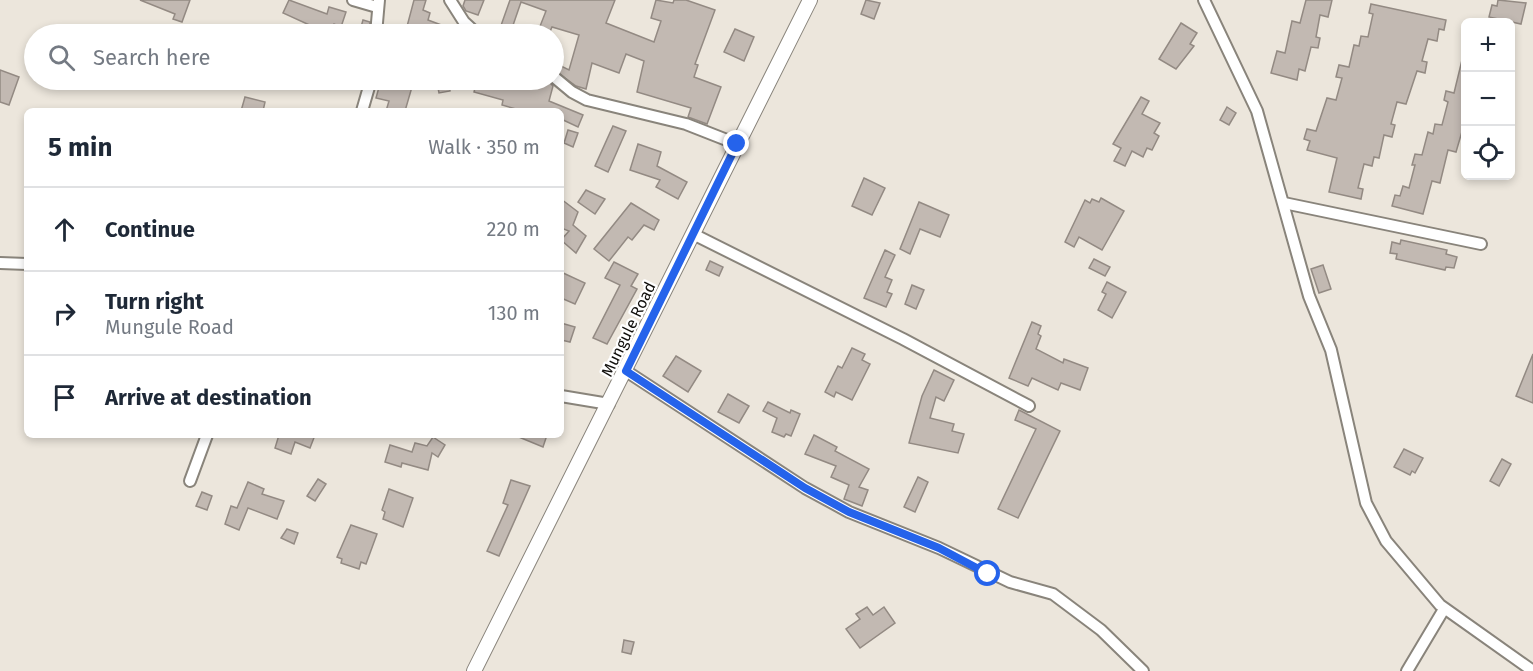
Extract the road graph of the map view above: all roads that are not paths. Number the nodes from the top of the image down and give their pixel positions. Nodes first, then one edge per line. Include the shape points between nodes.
1 (353, 0) edge
2 (450, 0) edge
3 (810, 0) edge
4 (1204, 0) edge
5 (378, 4) edge
6 (377, 24) edge
7 (466, 24) edge
8 (564, 85) edge
9 (368, 90) edge
10 (363, 108) edge
11 (737, 144) junction
12 (1284, 203) junction
13 (693, 234) junction
14 (1481, 244) dead end
15 (0, 263) edge
16 (24, 264) edge
17 (626, 371) junction
18 (564, 396) edge
19 (609, 404) junction
20 (1029, 406) dead end
21 (206, 438) edge
22 (190, 481) dead end
23 (1444, 609) junction
24 (474, 671) edge
25 (1143, 671) edge
26 (1407, 671) edge
27 (1533, 671) edge

1 - 5 street
2 - 7 street
3 - 11 street, Mungule Road
4 - 12 street via 1257,111
5 - 6 street
8 - 11 street via 587,100 686,124
9 - 10 street
11 - 13 street, Mungule Road
12 - 14 street
12 - 23 street via 1309,296 1331,351 1365,503 1386,541
13 - 17 street, Mungule Road
13 - 20 street
15 - 16 street
17 - 19 street, Mungule Road
17 - 25 street via 805,488 849,512 939,548 988,574 1059,598 1101,630
18 - 19 street
19 - 24 street, Mungule Road
21 - 22 street
23 - 26 street
23 - 27 street

